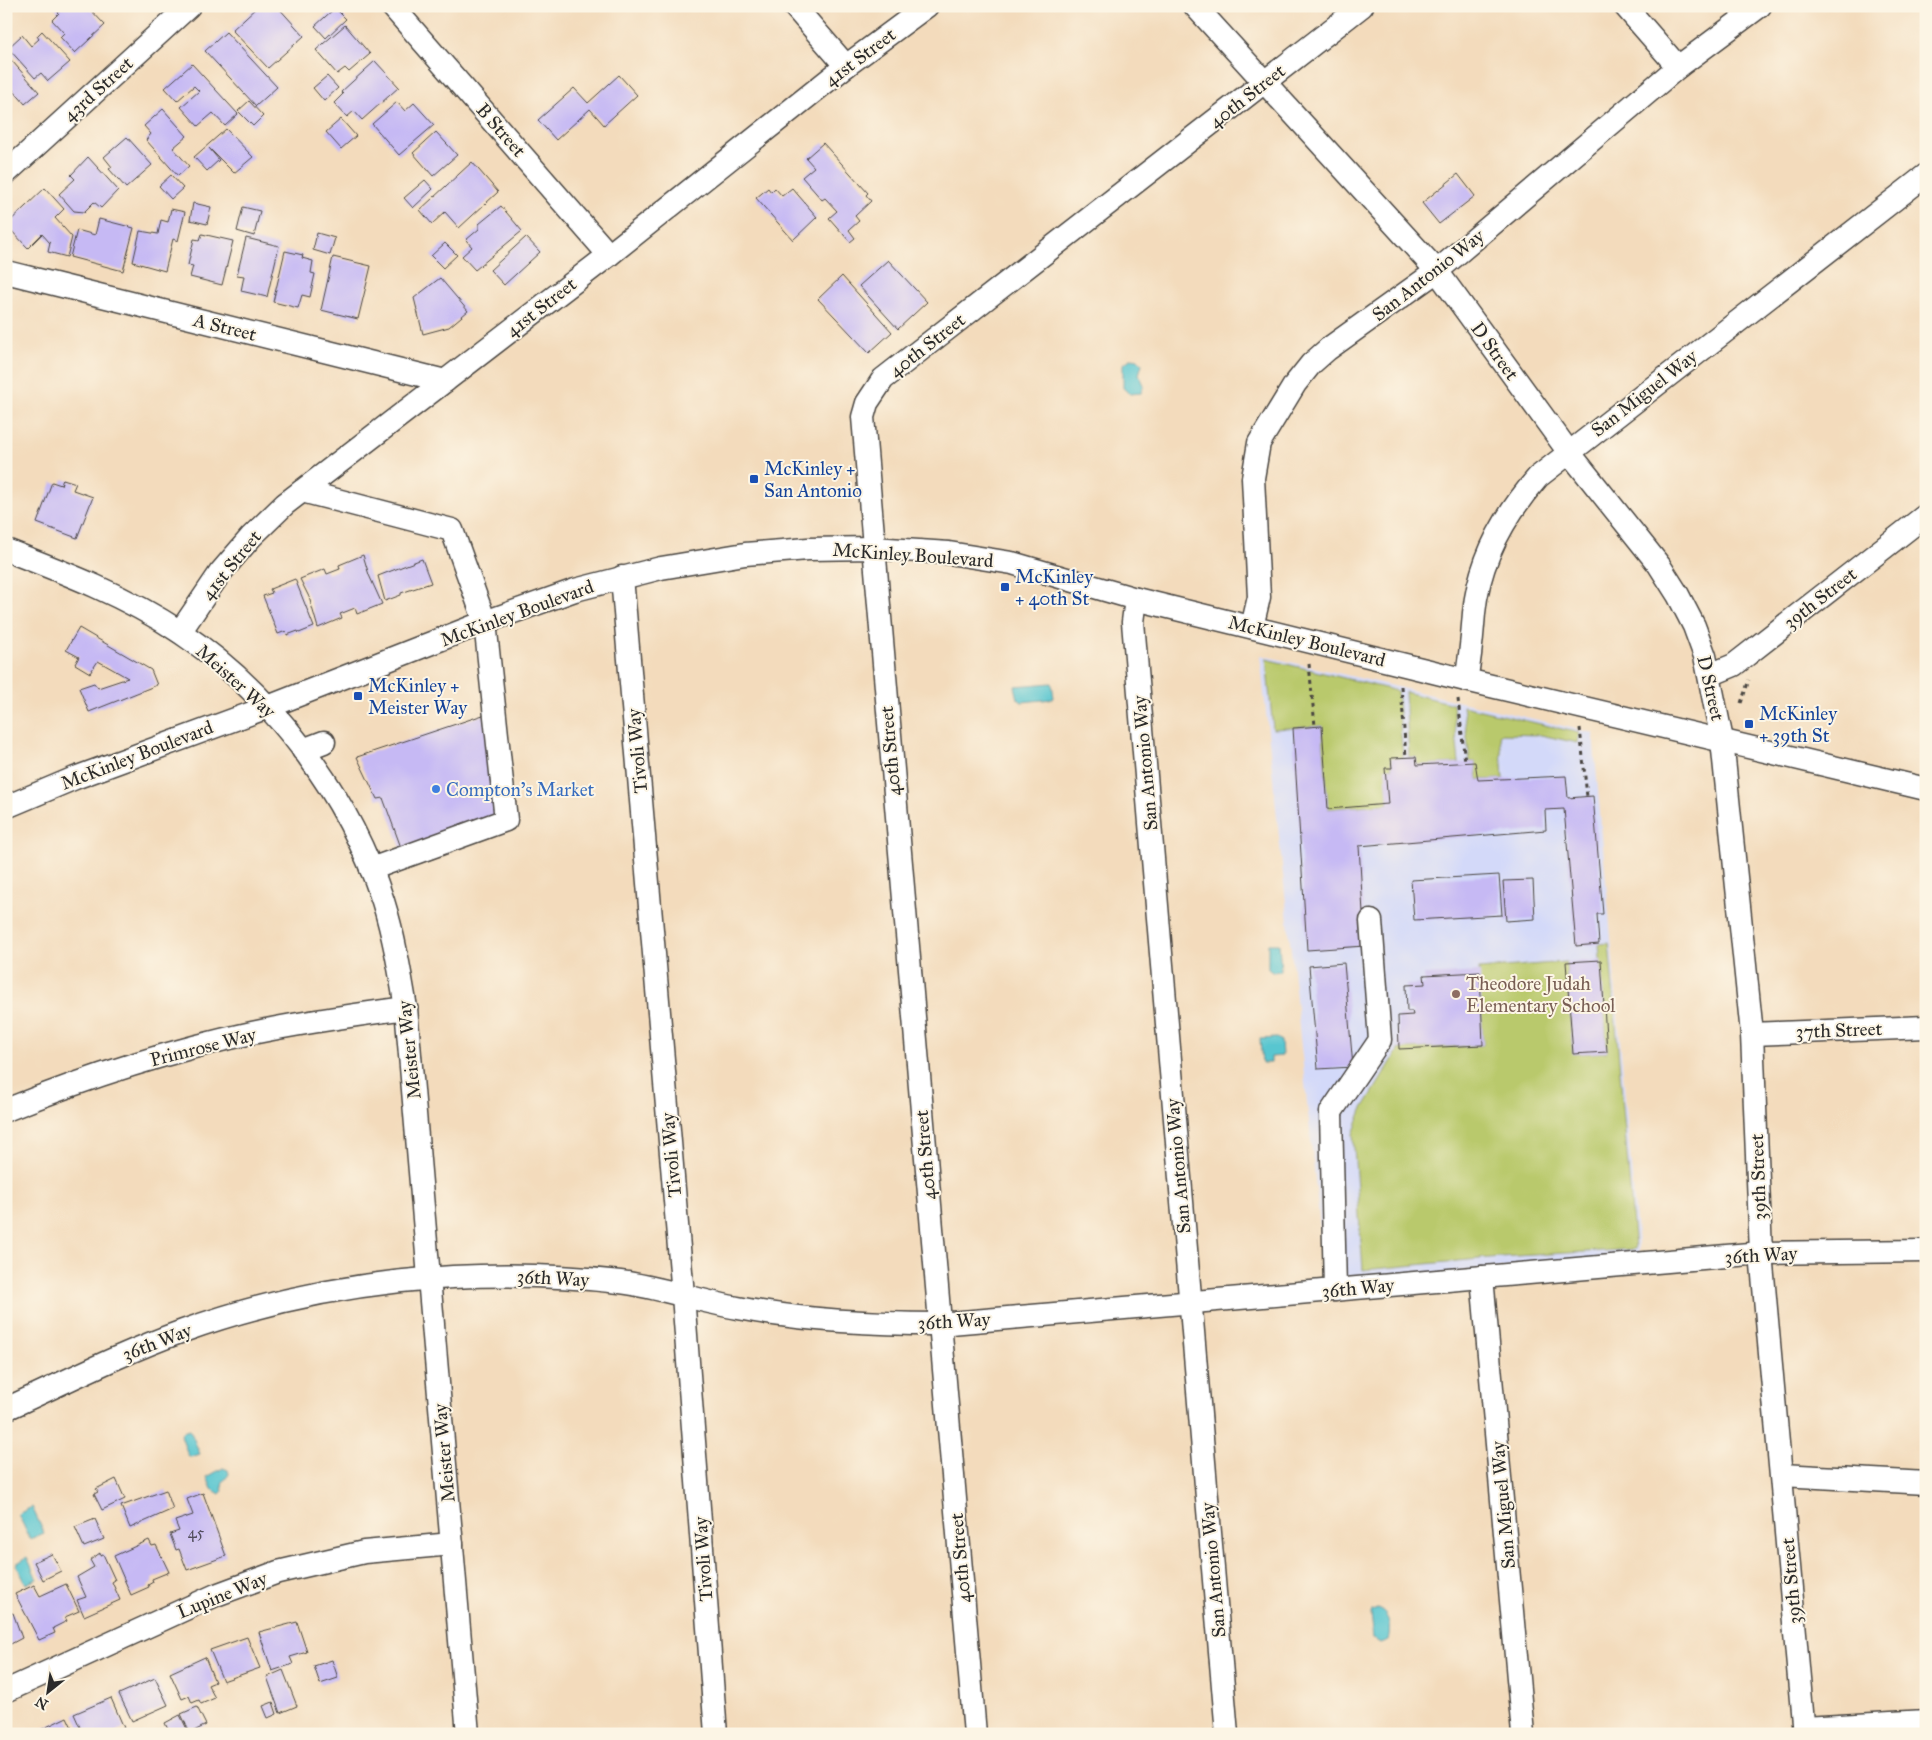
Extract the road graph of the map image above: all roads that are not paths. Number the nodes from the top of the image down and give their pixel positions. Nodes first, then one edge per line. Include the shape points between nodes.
1 (189, 6) edge
2 (392, 6) edge
3 (794, 6) edge
4 (927, 6) edge
5 (1195, 6) edge
6 (1362, 6) edge
7 (1625, 6) edge
8 (1760, 6) edge
9 (846, 66) junction
10 (1678, 67) junction
11 (1263, 83) junction
12 (6, 173) edge
13 (1926, 175) edge
14 (609, 255) junction
15 (1436, 271) junction
16 (6, 272) edge
17 (445, 381) junction
18 (1568, 451) junction
19 (302, 491) junction
20 (1926, 515) edge
21 (873, 548) junction
22 (6, 550) edge
23 (622, 576) junction
24 (1136, 599) junction
25 (485, 622) junction
26 (1252, 627) junction
27 (180, 632) junction
28 (1710, 675) junction
29 (1462, 690) junction
30 (268, 708) junction
31 (1722, 740) junction
32 (324, 742) dead end
33 (303, 750) junction
34 (1926, 790) edge
35 (6, 807) edge
36 (371, 869) junction
37 (1372, 920) dead end
38 (406, 1008) junction
39 (1926, 1027) edge
40 (1752, 1034) junction
41 (6, 1110) edge
42 (1926, 1251) edge
43 (1761, 1254) junction
44 (1482, 1277) junction
45 (429, 1279) junction
46 (1335, 1290) junction
47 (683, 1295) junction
48 (1190, 1303) junction
49 (939, 1324) junction
50 (6, 1409) edge
51 (1782, 1475) junction
52 (1926, 1483) edge
53 (452, 1544) junction
54 (6, 1691) edge
55 (1926, 1721) edge
56 (1804, 1731) edge
57 (468, 1734) edge
58 (716, 1734) edge
59 (975, 1734) edge
60 (1227, 1734) edge
61 (1523, 1734) edge

1 - 12 street, 43rd Street
2 - 14 street, B Street
3 - 9 street
4 - 9 street, 41st Street
5 - 11 street, D Street
6 - 11 street, 40th Street
7 - 10 street
8 - 10 street, San Antonio Way
9 - 14 street, 41st Street
10 - 15 street, San Antonio Way
11 - 15 street, D Street
11 - 21 street, 40th Street via 883,379 867,403 863,432
13 - 18 street, San Miguel Way
14 - 17 street, 41st Street
15 - 18 street, D Street
15 - 26 street, San Antonio Way via 1311,364 1259,442 1253,478 1259,597
16 - 17 street, A Street
17 - 19 street, 41st Street
18 - 28 street, D Street via 1674,587 1694,626
18 - 29 street, San Miguel Way via 1518,500 1488,553 1478,589 1472,652
19 - 25 street via 452,530
19 - 27 street, 41st Street via 251,537 220,573
20 - 28 street, 39th Street via 1734,665
21 - 23 street, McKinley Boulevard via 745,554
21 - 24 street, McKinley Boulevard via 949,553 1012,563
21 - 49 street, 40th Street
22 - 27 street, Meister Way via 117,596
23 - 25 street, McKinley Boulevard
23 - 47 street, Tivoli Way
24 - 26 street, McKinley Boulevard
24 - 48 street, San Antonio Way via 1133,622
25 - 30 street, McKinley Boulevard
25 - 36 street via 506,820
26 - 29 street, McKinley Boulevard
27 - 30 street, Meister Way via 224,665
28 - 31 street, D Street
29 - 31 street, McKinley Boulevard
30 - 33 street, Meister Way
30 - 35 street, McKinley Boulevard via 75,778
31 - 34 street, McKinley Boulevard
31 - 40 street, 39th Street
32 - 33 street
33 - 36 street, Meister Way via 339,803
36 - 38 street, Meister Way via 397,954
37 - 46 street via 1380,1040 1330,1112
38 - 41 street, Primrose Way via 328,1019 203,1045 129,1066
38 - 45 street, Meister Way
39 - 40 street, 37th Street
40 - 43 street, 39th Street
42 - 43 street, 36th Way
43 - 44 street, 36th Way
43 - 51 street, 39th Street
44 - 46 street, 36th Way
44 - 61 street, San Miguel Way
45 - 47 street, 36th Way via 575,1278 623,1283
45 - 50 street, 36th Way via 301,1298 203,1325 121,1355
45 - 53 street, Meister Way
46 - 48 street, 36th Way
47 - 49 street, 36th Way via 791,1317 862,1324
47 - 58 street, Tivoli Way
48 - 49 street, 36th Way
48 - 60 street, San Antonio Way
49 - 59 street, 40th Street
51 - 52 street
51 - 56 street, 39th Street
53 - 54 street, Lupine Way via 364,1552 278,1572 216,1594
53 - 57 street, Meister Way
55 - 56 street

